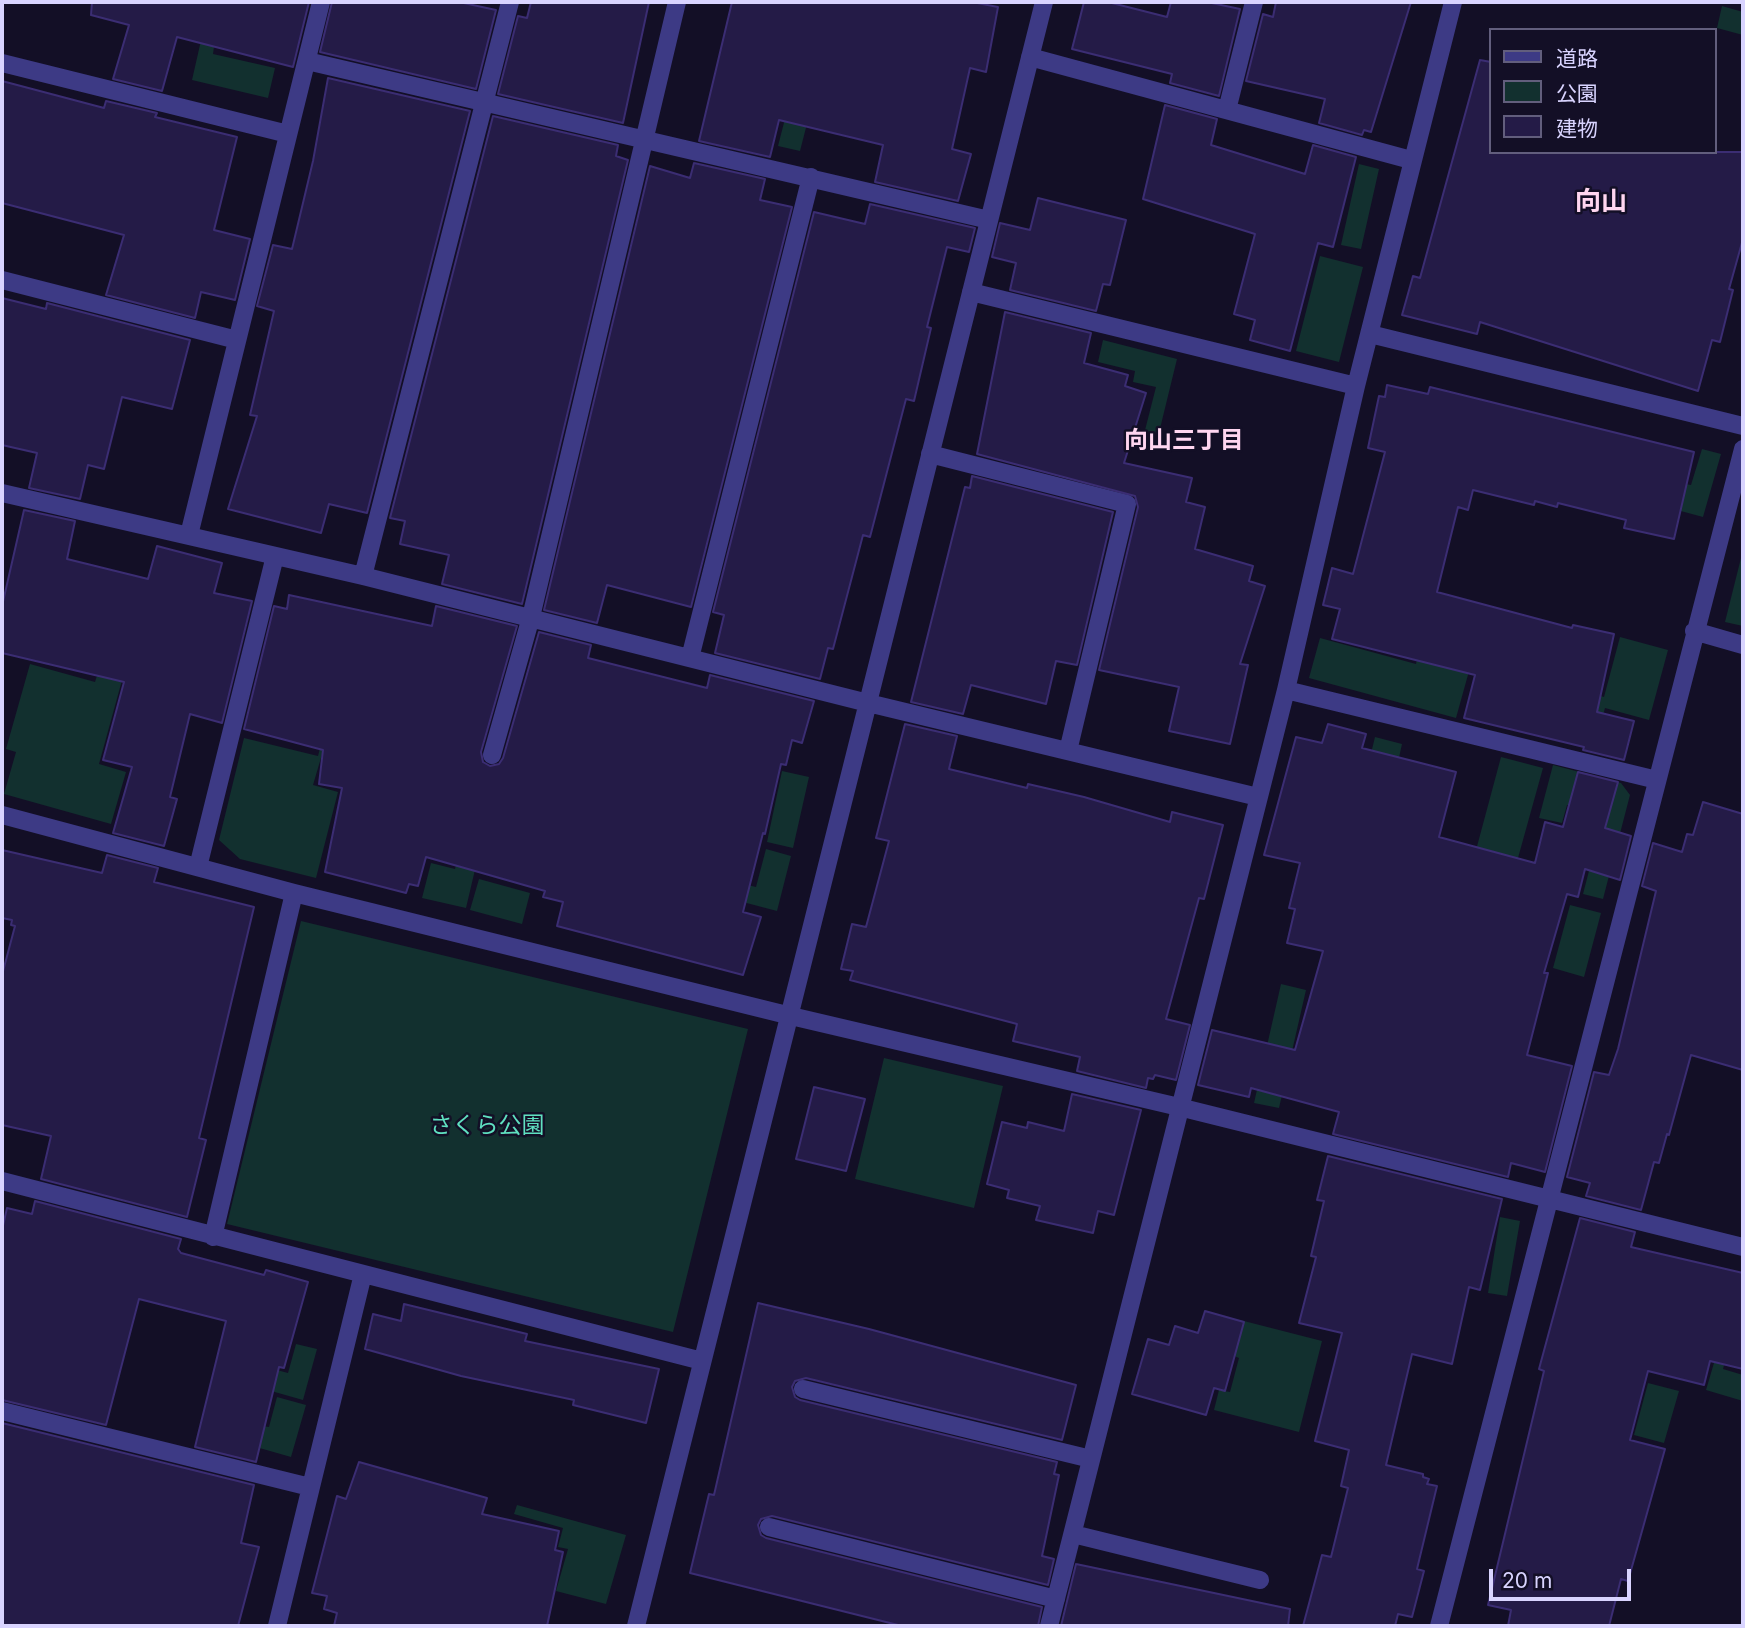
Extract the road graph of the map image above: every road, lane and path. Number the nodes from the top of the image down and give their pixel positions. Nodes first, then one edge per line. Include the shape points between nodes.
1 (321, 2) edge
2 (510, 2) edge
3 (677, 2) edge
4 (1044, 2) edge
5 (1254, 2) edge
6 (1453, 2) edge
7 (1030, 57) junction
8 (307, 61) junction
9 (2, 63) edge
10 (485, 102) junction
11 (1227, 110) junction
12 (288, 134) junction
13 (646, 138) junction
14 (1411, 160) junction
15 (811, 177) junction
16 (989, 220) junction
17 (2, 280) edge
18 (971, 292) junction
19 (1370, 334) junction
20 (237, 340) junction
21 (1356, 386) junction
22 (1743, 426) edge
23 (1743, 449) edge
24 (930, 454) junction
25 (2, 493) edge
26 (189, 535) junction
27 (275, 556) junction
28 (363, 576) junction
29 (531, 617) junction
30 (1694, 631) junction
31 (1743, 645) edge
32 (690, 657) junction
33 (1286, 690) junction
34 (868, 703) junction
35 (1068, 751) junction
36 (492, 755) dead end
37 (1657, 780) junction
38 (1258, 797) junction
39 (2, 815) edge
40 (198, 867) junction
41 (294, 893) junction
42 (791, 1016) junction
43 (1179, 1107) junction
44 (2, 1181) edge
45 (1549, 1199) junction
46 (213, 1237) junction
47 (1743, 1247) edge
48 (363, 1274) junction
49 (702, 1361) junction
50 (803, 1389) dead end
51 (2, 1411) edge
52 (1091, 1459) junction
53 (310, 1487) junction
54 (769, 1527) dead end
55 (1073, 1534) junction
56 (1259, 1580) dead end
57 (1056, 1599) junction
58 (276, 1626) edge
59 (636, 1626) edge
60 (1049, 1626) edge
61 (1439, 1626) edge

1 - 8 street
2 - 10 street
3 - 13 street
4 - 7 street
5 - 11 street
6 - 14 street
7 - 11 street
7 - 16 street
8 - 10 street
8 - 12 street
9 - 12 street
10 - 13 street
10 - 28 street
11 - 14 street
12 - 20 street
13 - 15 street
13 - 29 street
14 - 19 street
15 - 16 street
15 - 32 street
16 - 18 street
17 - 20 street
18 - 21 street
18 - 24 street
19 - 21 street
19 - 22 street
20 - 26 street
21 - 33 street
23 - 30 street
24 - 34 street
24 - 35 street via 1126,504
25 - 26 street
26 - 27 street
27 - 28 street
27 - 40 street
28 - 29 street
29 - 32 street
29 - 36 street
30 - 31 street
30 - 37 street
32 - 34 street
33 - 37 street
33 - 38 street
34 - 35 street
34 - 42 street
35 - 38 street
37 - 45 street
38 - 43 street
39 - 40 street
40 - 41 street
41 - 42 street
41 - 46 street
42 - 43 street
42 - 49 street
43 - 45 street
43 - 52 street
44 - 46 street
45 - 47 street
45 - 61 street
46 - 48 street
48 - 49 street
48 - 53 street
49 - 59 street
50 - 52 street
51 - 53 street
52 - 55 street
53 - 58 street
54 - 57 street
55 - 56 street
55 - 57 street
57 - 60 street

